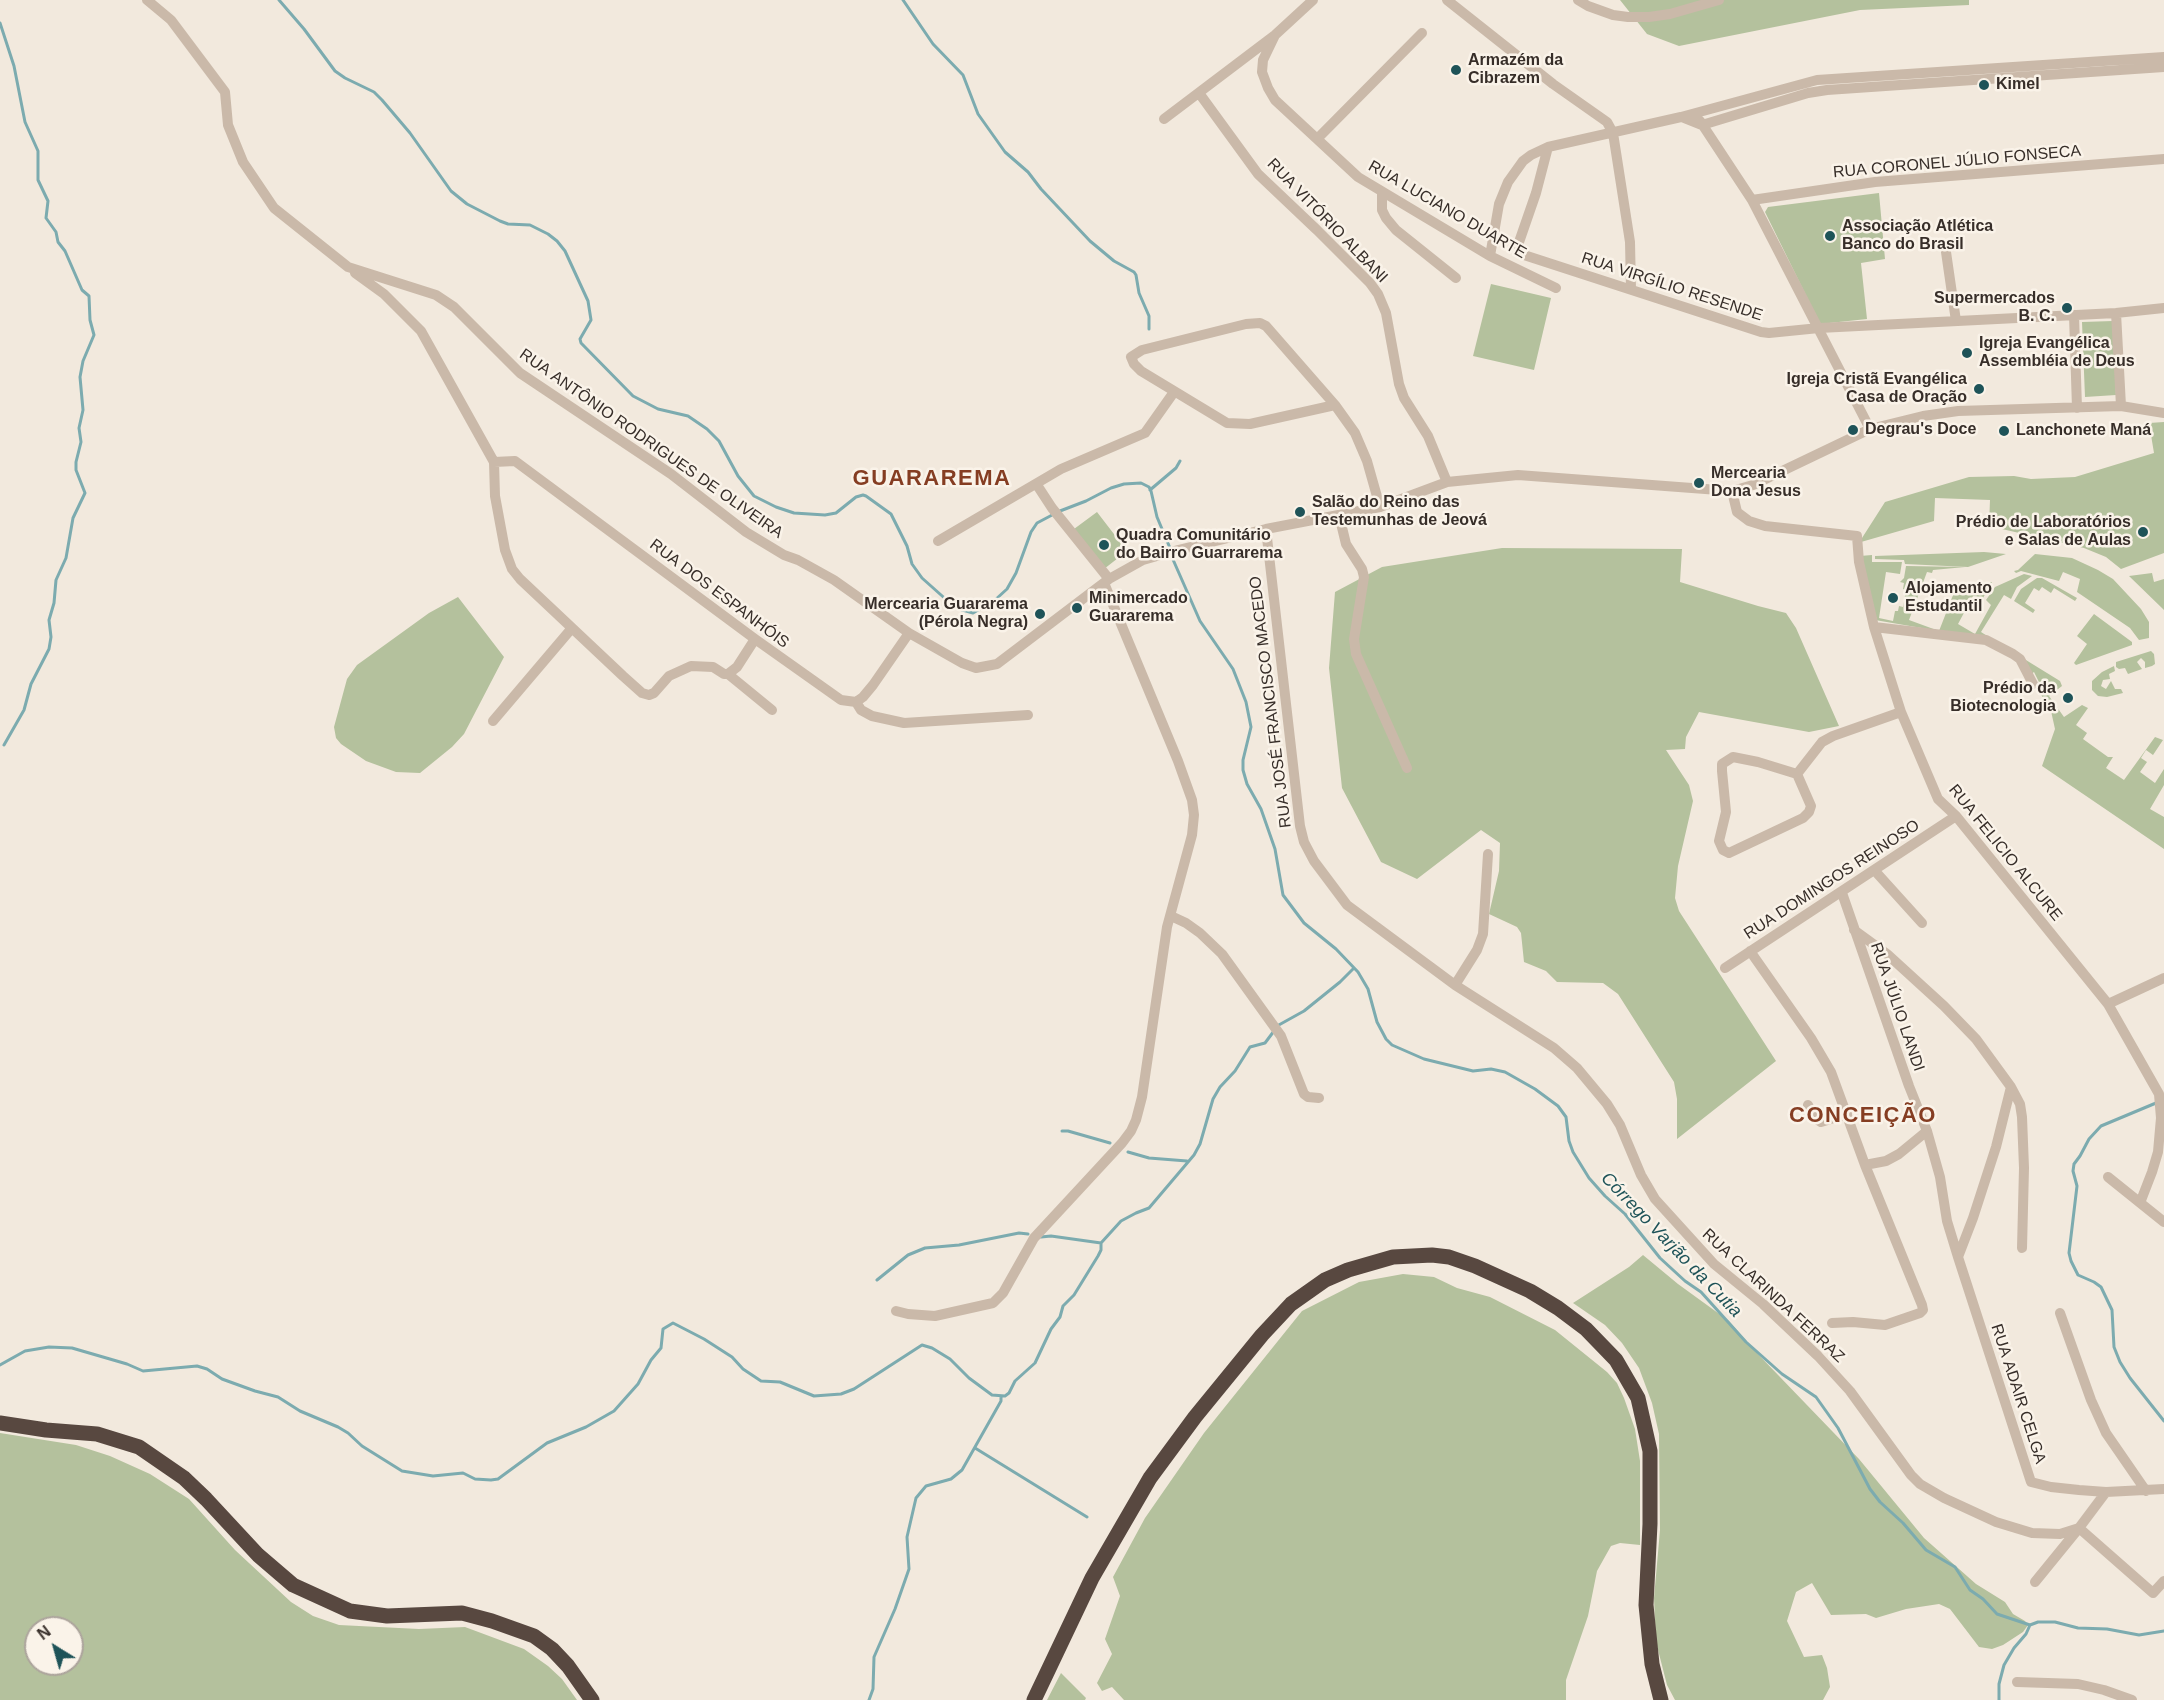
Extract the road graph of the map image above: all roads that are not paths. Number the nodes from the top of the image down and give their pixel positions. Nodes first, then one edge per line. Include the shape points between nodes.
1 (147, 0) edge
2 (1313, 0) edge
3 (1447, 0) edge
4 (1578, 0) edge
5 (1719, 0) edge
6 (1422, 33) dead end
7 (1275, 35) junction
8 (2164, 57) edge
9 (2151, 63) junction
10 (2164, 67) edge
11 (1974, 75) junction
12 (1817, 80) junction
13 (1819, 91) junction
14 (1199, 93) junction
15 (1696, 113) junction
16 (1681, 117) junction
17 (1164, 120) dead end
18 (1702, 125) junction
19 (1613, 133) junction
20 (1317, 139) junction
21 (1548, 147) junction
22 (2164, 159) edge
23 (1382, 193) junction
24 (1752, 200) junction
25 (1946, 252) dead end
26 (1490, 256) junction
27 (348, 267) junction
28 (1456, 278) dead end
29 (1556, 288) dead end
30 (1631, 289) junction
31 (2164, 308) edge
32 (2116, 313) junction
33 (2074, 315) junction
34 (1956, 321) junction
35 (1821, 332) junction
36 (1174, 392) junction
37 (1335, 405) junction
38 (2121, 406) junction
39 (2077, 408) junction
40 (2164, 413) edge
41 (1870, 429) junction
42 (494, 462) junction
43 (1447, 482) junction
44 (1037, 485) junction
45 (1732, 491) junction
46 (1380, 507) junction
47 (1339, 515) junction
48 (1266, 529) junction
49 (938, 542) dead end
50 (1106, 581) junction
51 (1874, 627) junction
52 (572, 628) junction
53 (909, 633) junction
54 (755, 639) junction
55 (728, 674) junction
56 (2033, 684) dead end
57 (856, 702) junction
58 (772, 710) dead end
59 (1901, 712) junction
60 (1028, 715) dead end
61 (493, 721) dead end
62 (1407, 768) dead end
63 (1797, 774) junction
64 (1956, 816) junction
65 (1488, 854) dead end
66 (1875, 871) junction
67 (1842, 893) junction
68 (1171, 916) junction
69 (1922, 923) dead end
70 (1854, 929) junction
71 (1750, 951) junction
72 (1725, 968) dead end
73 (2164, 978) edge
74 (1455, 985) junction
75 (2108, 1004) junction
76 (2010, 1087) junction
77 (1319, 1098) dead end
78 (1808, 1105) dead end
79 (1847, 1114) junction
80 (1927, 1131) junction
81 (1865, 1165) junction
82 (2108, 1177) dead end
83 (2140, 1203) junction
84 (2164, 1222) edge
85 (2022, 1248) dead end
86 (1958, 1257) junction
87 (896, 1311) dead end
88 (2060, 1313) dead end
89 (1832, 1323) dead end
90 (0, 1423) edge
91 (2164, 1489) edge
92 (2146, 1491) junction
93 (2106, 1492) junction
94 (2079, 1528) junction
95 (2164, 1581) edge
96 (2035, 1582) dead end
97 (2017, 1682) dead end
98 (592, 1700) edge
99 (1034, 1700) edge
100 (1661, 1700) edge
101 (2132, 1700) edge

1 - 27 street via 171,20 225,92 228,125 243,162 274,208
2 - 7 street
3 - 19 street via 1552,84 1607,122
4 - 5 street via 1628,17 1670,14
6 - 20 street
7 - 14 street
7 - 20 street, RUA LUCIANO DUARTE via 1263,60 1262,72 1268,88 1275,100
8 - 9 street
9 - 10 street
9 - 11 street
11 - 12 street
11 - 13 street
12 - 13 street
12 - 15 street
13 - 18 street
14 - 17 street
14 - 43 street, RUA VITÓRIO ALBANI via 1258,174 1378,294 1386,313 1404,398 1428,436
15 - 16 street
15 - 18 street
16 - 18 street
16 - 19 street
18 - 24 street
19 - 21 street
19 - 30 street via 1630,242
20 - 23 street, RUA LUCIANO DUARTE via 1358,177
21 - 26 street via 1523,161 1508,182 1498,204
21 - 30 street, RUA VIRGÍLIO RESENDE via 1518,245 1520,251
22 - 24 street, RUA CORONEL JÚLIO FONSECA via 1875,182
23 - 26 street, RUA LUCIANO DUARTE
23 - 28 street via 1382,210 1396,230
24 - 35 street
25 - 34 street
26 - 29 street, RUA LUCIANO DUARTE
27 - 42 street via 384,294 421,331
27 - 53 street, RUA ANTÔNIO RODRIGUES DE OLIVEIRA via 436,294 533,383 671,474 761,542 834,580
30 - 35 street, RUA VIRGÍLIO RESENDE via 1761,332
31 - 32 street, RUA VIRGÍLIO RESENDE
32 - 33 street, RUA VIRGÍLIO RESENDE
32 - 38 street
33 - 34 street, RUA VIRGÍLIO RESENDE
33 - 39 street
34 - 35 street, RUA VIRGÍLIO RESENDE
35 - 41 street
36 - 37 street via 1215,417 1236,424
36 - 37 street via 1141,371 1131,357 1142,350 1260,323
36 - 44 street via 1145,433 1061,469
37 - 46 street via 1362,448
38 - 39 street
38 - 40 street
39 - 41 street via 1958,411
41 - 45 street via 1753,485
42 - 52 street via 495,496 512,569
42 - 54 street, RUA DOS ESPANHÓIS via 515,461
43 - 45 street, RUA ANTÔNIO RODRIGUES DE OLIVEIRA via 1518,475
43 - 46 street, RUA ANTÔNIO RODRIGUES DE OLIVEIRA
44 - 49 street
44 - 50 street
45 - 51 street, RUA FELICIO ALCURE via 1737,512 1749,521 1857,536
46 - 47 street, RUA ANTÔNIO RODRIGUES DE OLIVEIRA
47 - 48 street, RUA ANTÔNIO RODRIGUES DE OLIVEIRA
47 - 62 street via 1346,544 1364,577 1354,639 1356,654
48 - 50 street, RUA ANTÔNIO RODRIGUES DE OLIVEIRA via 1161,554
48 - 74 street, RUA JOSÉ FRANCISCO MACEDO via 1299,826 1305,843 1347,904
50 - 53 street, RUA ANTÔNIO RODRIGUES DE OLIVEIRA via 998,664 976,668
50 - 68 street via 1192,800 1192,835
51 - 56 street via 1986,640 2020,659
51 - 59 street, RUA FELICIO ALCURE
52 - 55 street via 642,693 654,693 669,676 691,666 713,667
52 - 61 street
53 - 57 street via 873,685
54 - 55 street
54 - 57 street, RUA DOS ESPANHÓIS via 841,700
55 - 58 street
57 - 60 street, RUA DOS ESPANHÓIS via 872,716 904,723
59 - 63 street via 1822,742
59 - 64 street, RUA FELICIO ALCURE via 1938,799
63 - 63 street via 1733,757 1722,764 1726,812 1719,841 1723,850 1729,853 1809,812 1811,806
64 - 66 street, RUA DOMINGOS REINOSO
64 - 75 street, RUA FELICIO ALCURE
65 - 74 street via 1483,934
66 - 67 street, RUA DOMINGOS REINOSO
66 - 69 street
67 - 70 street, RUA JÚLIO LANDI
67 - 71 street, RUA DOMINGOS REINOSO
68 - 77 street via 1214,945 1276,1029 1304,1094
68 - 87 street via 1142,1097 1131,1131 1034,1238 998,1299 984,1307 935,1316
70 - 76 street via 1887,954 1976,1038
70 - 80 street, RUA JÚLIO LANDI
71 - 72 street, RUA DOMINGOS REINOSO
71 - 79 street via 1811,1038 1831,1072
73 - 75 street
74 - 94 street, RUA CLARINDA FERRAZ via 1554,1048 1577,1068 1620,1125 1655,1199 1714,1264 1763,1304 1842,1383 1920,1484 1996,1522 2032,1533 2060,1534
75 - 83 street, RUA FELICIO ALCURE via 2159,1094 2158,1152
76 - 85 street via 2022,1117
76 - 86 street via 1996,1147
78 - 79 street via 1821,1122
79 - 81 street
80 - 81 street via 1899,1154
80 - 86 street, RUA JÚLIO LANDI
81 - 89 street via 1923,1310 1885,1324
82 - 83 street
83 - 84 street
86 - 93 street, RUA ADAIR CELGA via 2031,1482
88 - 92 street via 2106,1433
90 - 98 highway via 96,1434 139,1447 184,1478 258,1555 293,1585 350,1611 387,1616 462,1613 534,1636 568,1666
91 - 92 street, RUA ADAIR CELGA
92 - 93 street, RUA ADAIR CELGA
93 - 94 street
94 - 95 street via 2153,1593
94 - 96 street
97 - 101 street via 2078,1684
99 - 100 highway via 1092,1578 1150,1478 1262,1335 1291,1304 1325,1280 1393,1257 1432,1255 1475,1266 1557,1308 1586,1329 1616,1360 1638,1398 1650,1451 1646,1605 1652,1664

